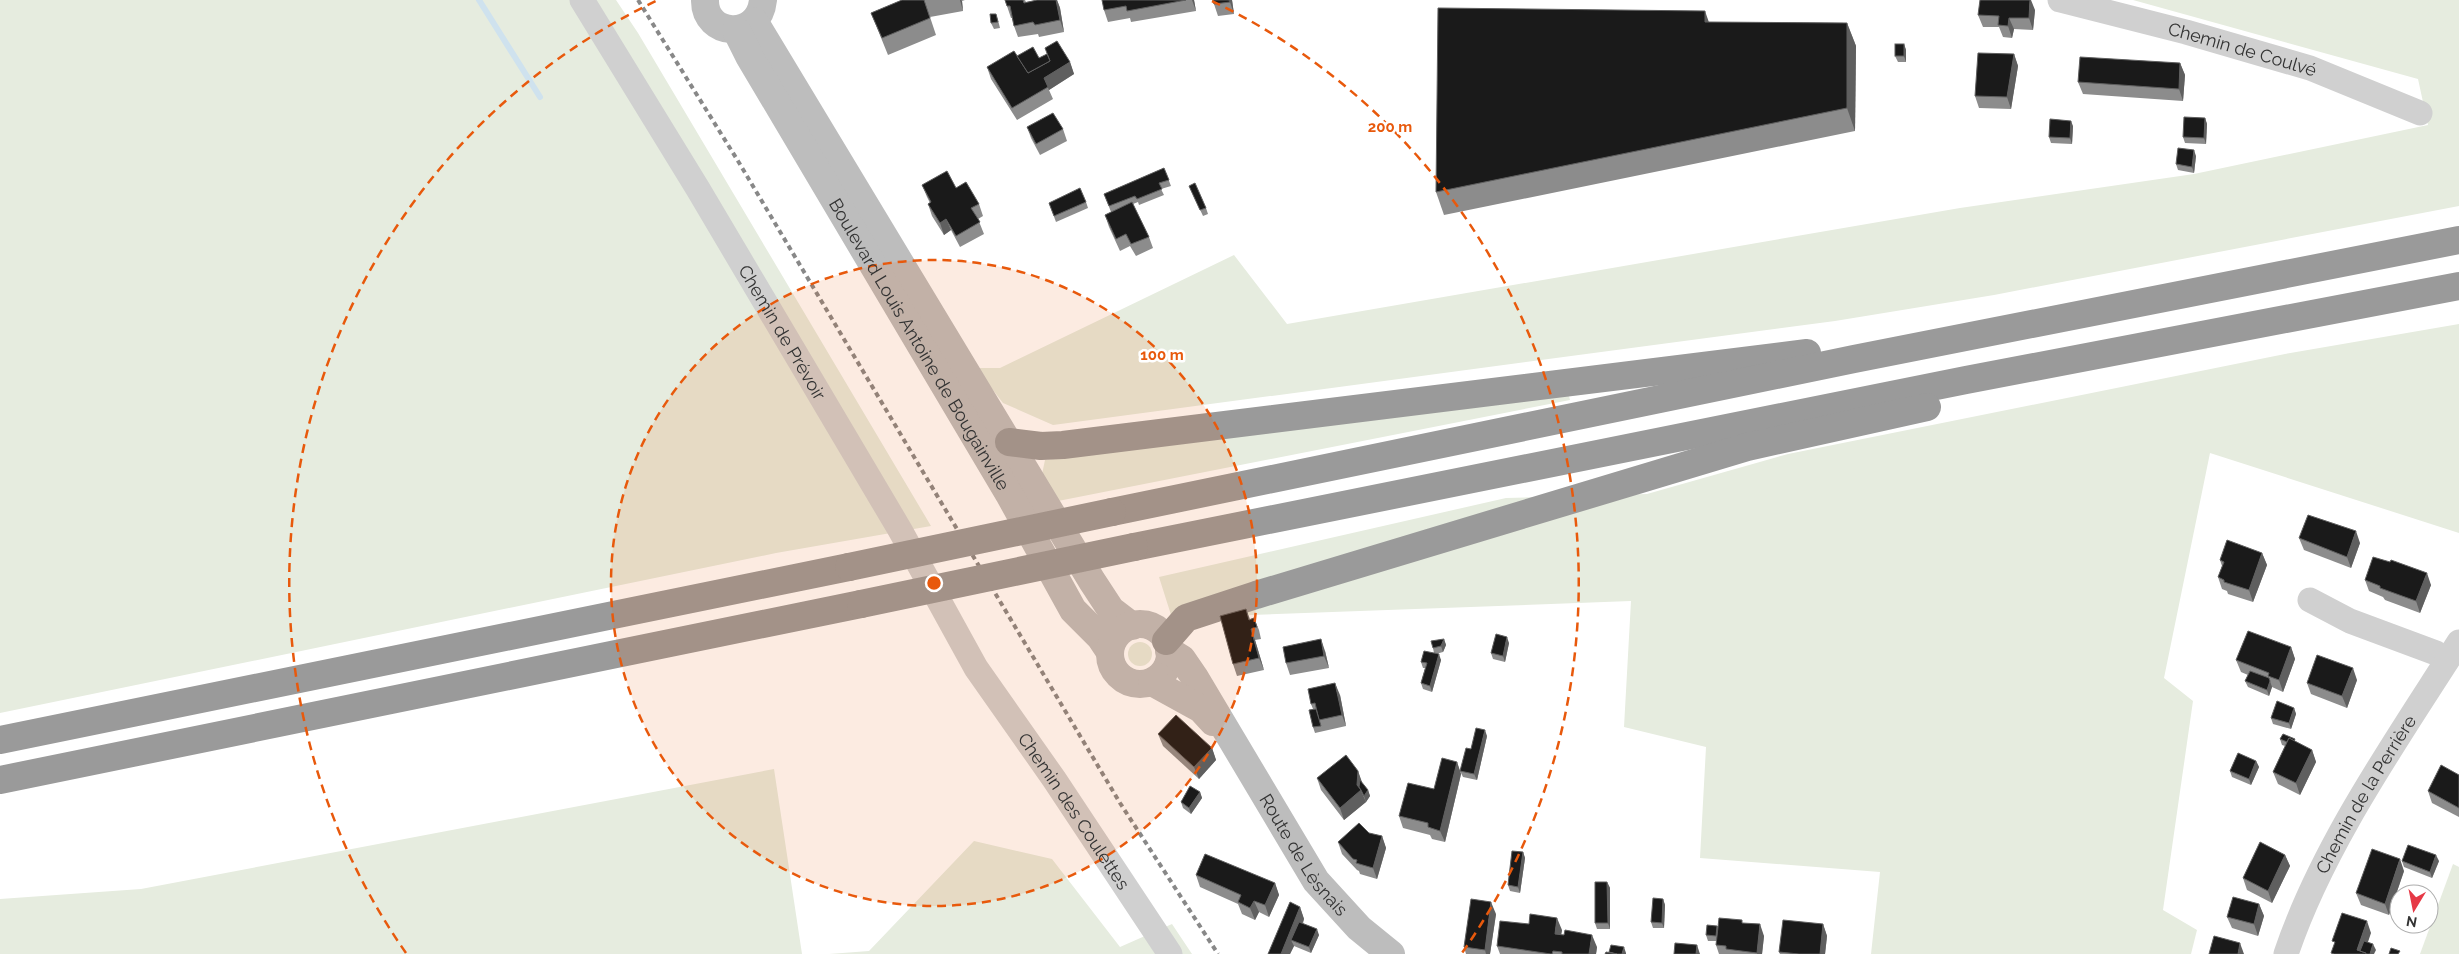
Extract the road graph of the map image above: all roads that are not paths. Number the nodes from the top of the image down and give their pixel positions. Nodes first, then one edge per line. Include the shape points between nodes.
1 (582, 0) edge
2 (705, 0) edge
3 (2060, 0) edge
4 (751, 17) edge
5 (2420, 113) dead end
6 (2459, 240) edge
7 (2459, 286) edge
8 (1854, 359) junction
9 (2018, 371) junction
10 (1010, 442) junction
11 (2310, 600) dead end
12 (1132, 626) junction
13 (1168, 646) junction
14 (2453, 651) edge
15 (1110, 652) junction
16 (976, 668) joint
17 (1152, 682) junction
18 (0, 740) edge
19 (1231, 742) junction
20 (0, 780) edge
21 (1170, 954) edge
22 (1391, 954) edge
23 (2286, 954) edge

1 - 16 street, Chemin de Prévoir via 900,530
2 - 4 main road via 707,12 719,26
3 - 5 street, Chemin de Coulvé via 2310,68
4 - 10 main road, Boulevard Louis Antoine de Bougainville
4 - 15 main road, Boulevard Louis Antoine de Bougainville via 754,65 1009,494 1074,610
6 - 8 highway
7 - 9 highway
8 - 10 highway via 1805,353 1063,446
8 - 18 highway, bridge
9 - 13 highway via 1970,397 1747,447 1256,595 1186,618
9 - 20 highway, bridge via 1134,547
10 - 12 main road, Boulevard Louis Antoine de Bougainville via 1106,603
11 - 14 street via 2350,621 2436,653
12 - 13 main road via 1152,627
12 - 15 main road via 1117,635
13 - 17 main road via 1165,670
13 - 19 main road, Route de Lèsnais via 1186,665
14 - 23 street, Chemin de la Perrière via 2378,768 2330,854
15 - 17 main road via 1113,669 1119,676 1135,684
16 - 21 street, Chemin des Coulettes via 1054,778
17 - 19 main road, Route de Lèsnais via 1201,709
19 - 22 main road, Route de Lèsnais via 1316,881 1358,928

